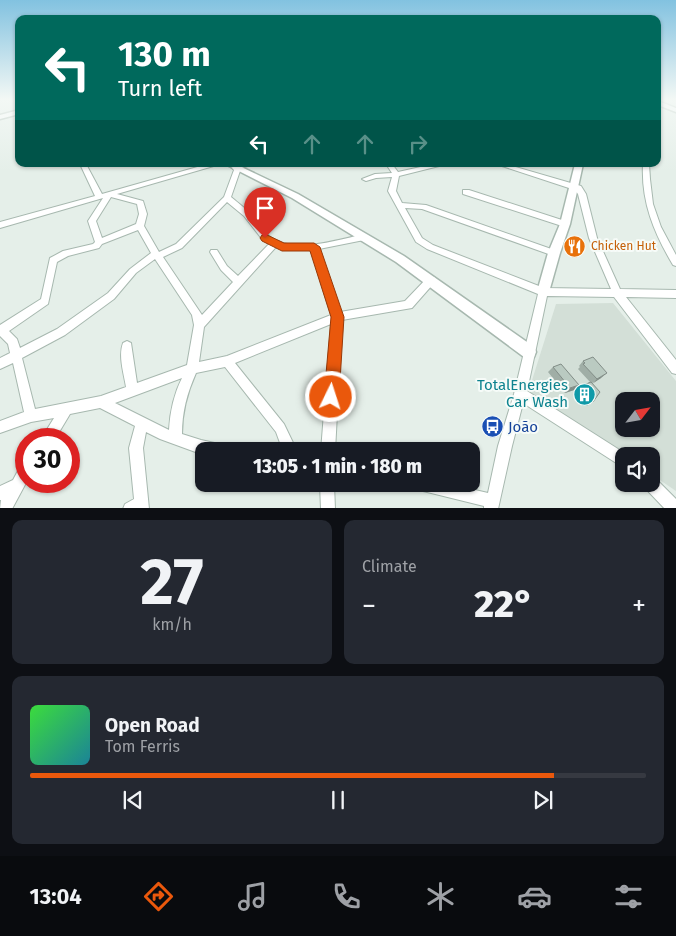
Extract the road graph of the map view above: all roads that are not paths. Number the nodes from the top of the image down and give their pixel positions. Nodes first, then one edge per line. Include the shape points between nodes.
1 (85, 167) edge
2 (204, 167) edge
3 (238, 167) edge
4 (240, 167) edge
5 (391, 167) edge
6 (428, 167) edge
7 (510, 167) edge
8 (578, 167) edge
9 (646, 167) edge
10 (396, 174) junction
11 (366, 179) dead end
12 (573, 185) junction
13 (466, 192) dead end
14 (105, 195) junction
15 (226, 198) junction
16 (400, 205) junction
17 (565, 224) junction
18 (0, 226) edge
19 (140, 226) junction
20 (364, 237) junction
21 (99, 242) junction
22 (274, 244) junction
23 (314, 247) junction
24 (214, 252) dead end
25 (554, 253) junction
26 (157, 255) junction
27 (676, 263) edge
28 (431, 280) junction
29 (238, 282) junction
30 (543, 292) junction
31 (617, 293) junction
32 (676, 294) edge
33 (338, 317) junction
34 (199, 325) junction
35 (1, 329) edge
36 (127, 346) dead end
37 (529, 352) junction
38 (18, 355) junction
39 (227, 361) junction
40 (0, 364) edge
41 (192, 369) junction
42 (676, 369) edge
43 (132, 389) junction
44 (520, 394) junction
45 (101, 402) junction
46 (66, 410) junction
47 (31, 416) junction
48 (142, 422) junction
49 (0, 427) edge
50 (54, 428) edge
51 (175, 438) junction
52 (286, 442) edge
53 (329, 442) edge
54 (195, 445) edge
55 (615, 455) edge
56 (15, 486) joint
57 (327, 492) edge
58 (447, 492) edge
59 (659, 492) edge
60 (0, 493) edge
61 (492, 505) edge
62 (138, 507) edge
63 (4, 508) edge
64 (328, 508) edge
65 (676, 508) edge

1 - 14 street
2 - 14 street
3 - 15 street
4 - 20 street
5 - 10 street
6 - 10 street
7 - 12 street
8 - 12 street
9 - 27 street via 645,185 653,220
10 - 11 street
10 - 16 street via 392,188
12 - 17 street
12 - 31 street via 582,194 593,238
13 - 17 street
14 - 18 street
14 - 19 street via 140,203 143,214
14 - 21 street via 92,221
15 - 22 street
15 - 26 street via 179,246
16 - 25 street via 424,208
16 - 30 street via 424,244
17 - 25 street
19 - 21 street
19 - 26 street
20 - 23 street
20 - 28 street
21 - 35 street via 96,246 66,253 53,260 45,301
22 - 23 street
22 - 29 street
23 - 33 street
24 - 29 street
25 - 30 street
26 - 34 street via 197,314
26 - 38 street via 133,271 111,296 60,332
28 - 33 street via 408,305
28 - 37 street
29 - 34 street
30 - 31 street
30 - 37 street
31 - 32 street
31 - 42 street
33 - 39 street
33 - 53 street
34 - 41 street
35 - 38 street via 13,342
36 - 43 street
37 - 44 street
38 - 40 street
38 - 47 street
39 - 41 street
39 - 52 street via 280,428
41 - 43 street
41 - 51 street via 176,414
43 - 45 street
44 - 55 street
44 - 61 street
45 - 46 street
45 - 48 street
46 - 47 street
46 - 50 street
47 - 49 street
48 - 51 street
48 - 62 street via 136,448
51 - 54 street
56 - 60 street
56 - 63 street
57 - 64 street
58 - 61 street
59 - 65 street

